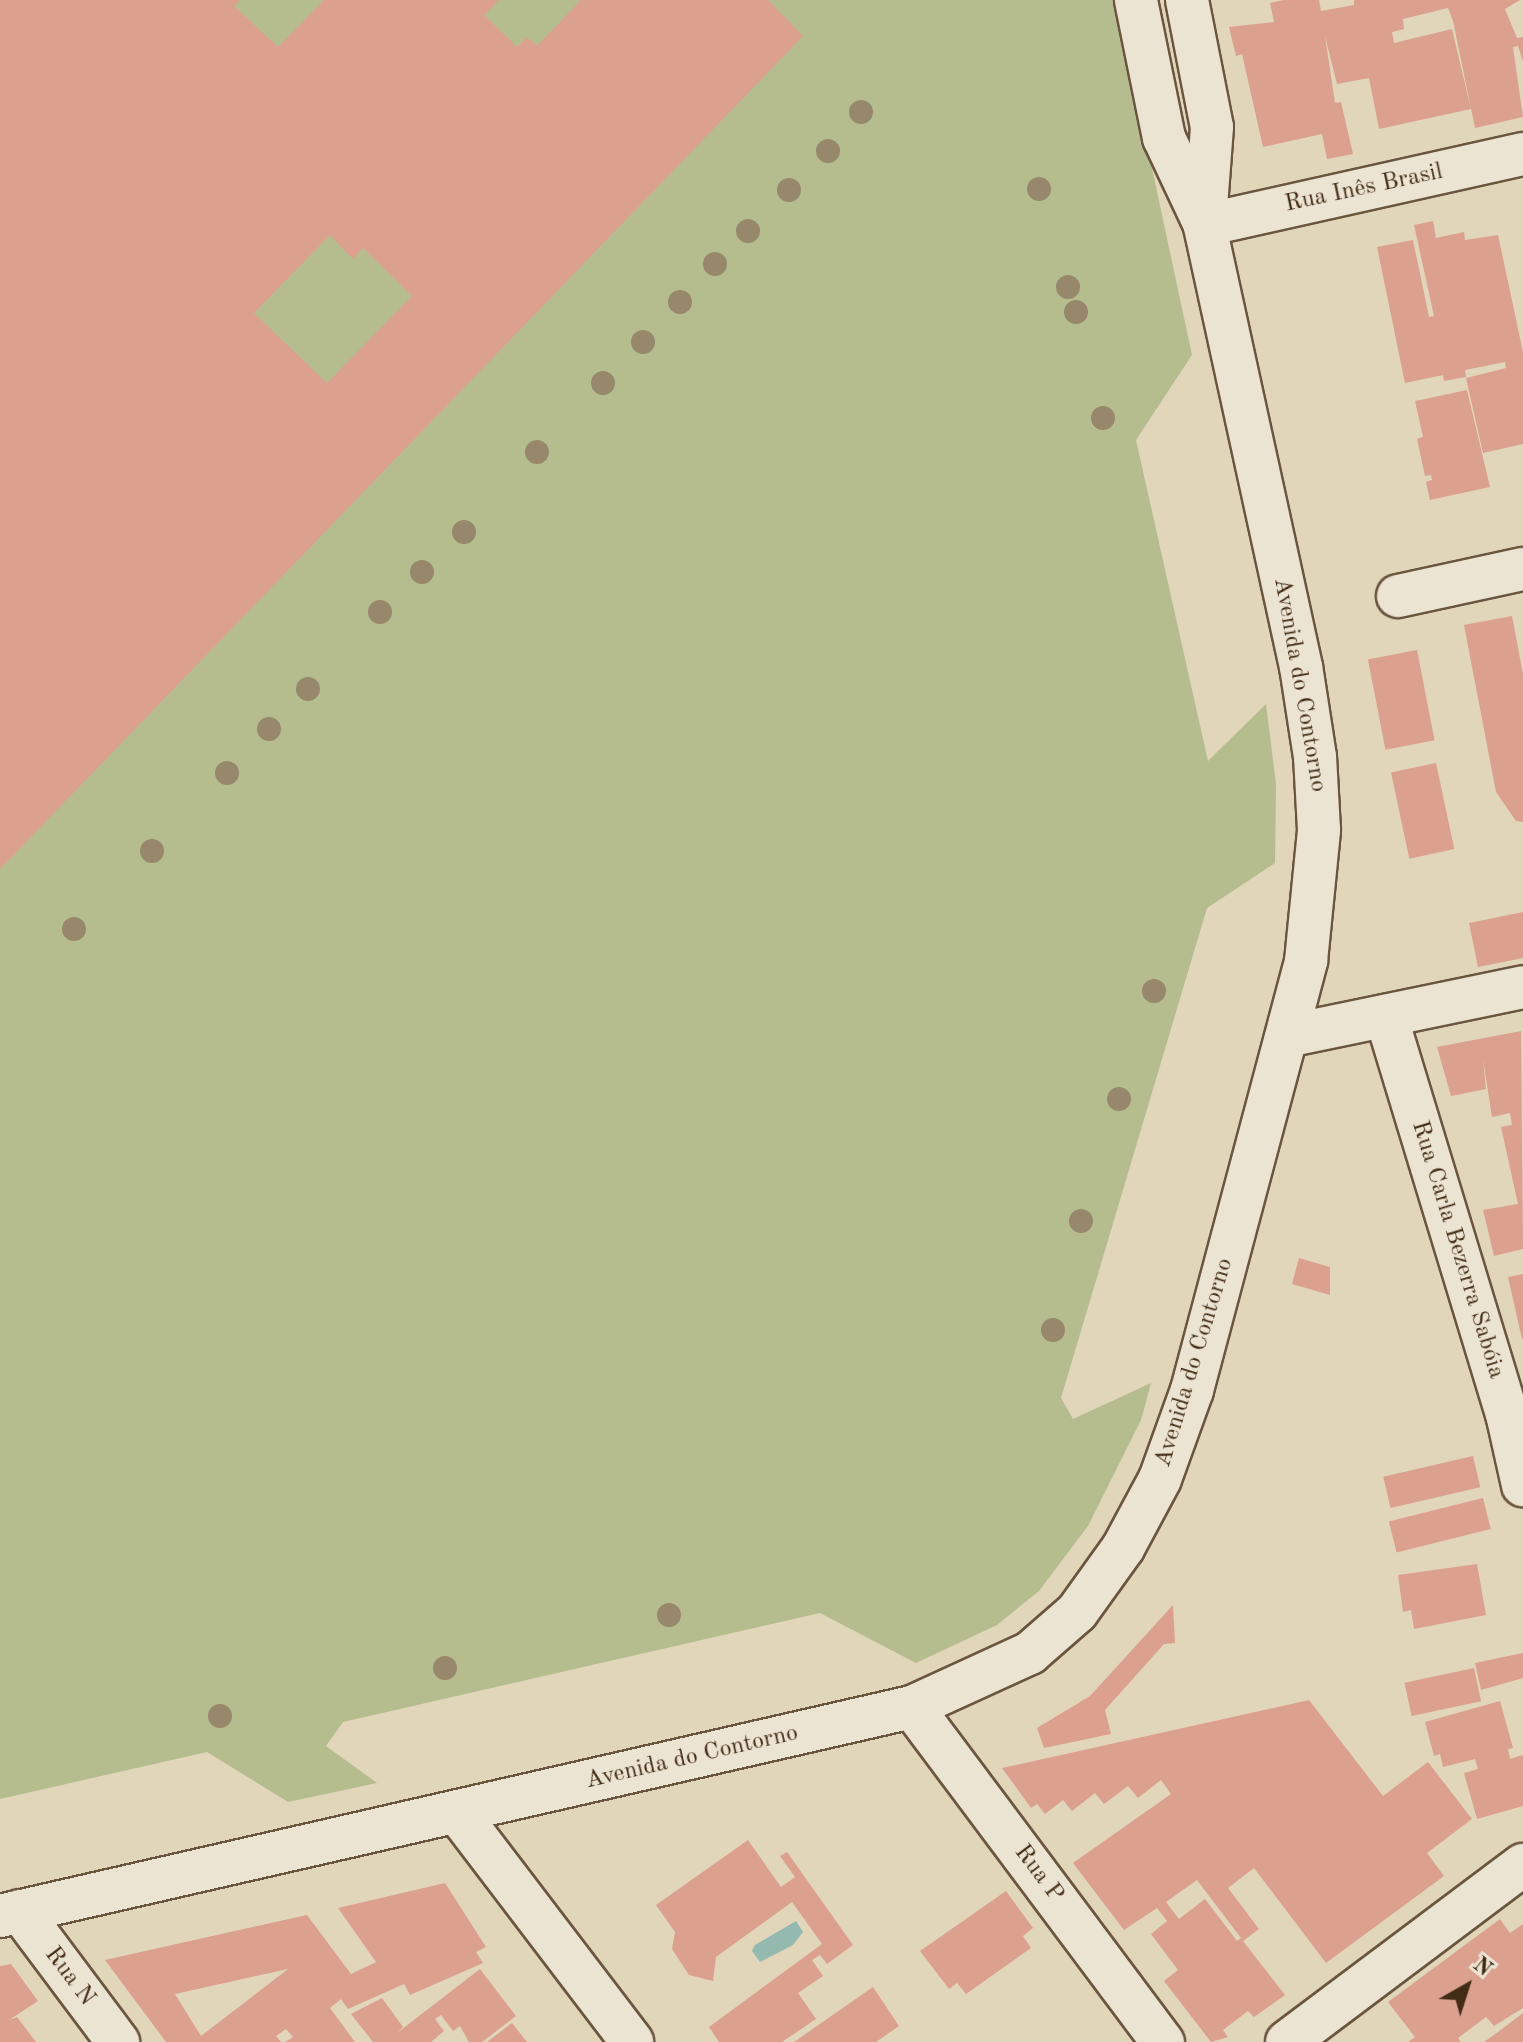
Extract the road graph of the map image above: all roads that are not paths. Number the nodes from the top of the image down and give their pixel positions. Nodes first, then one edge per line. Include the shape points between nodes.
1 (1136, 0) edge
2 (1187, 0) edge
3 (1523, 154) edge
4 (1205, 225) junction
5 (1523, 569) edge
6 (1398, 596) dead end
7 (1523, 987) edge
8 (1386, 1016) junction
9 (1287, 1036) junction
10 (1515, 1416) edge
11 (1523, 1485) edge
12 (912, 1707) junction
13 (457, 1812) junction
14 (1523, 1865) edge
15 (10, 1914) edge
16 (118, 2042) edge
17 (632, 2042) edge
18 (1163, 2042) edge
19 (1287, 2042) edge

1 - 4 street, Avenida do Contorno via 1164,138
2 - 4 street, Avenida do Contorno via 1212,127
3 - 4 street, Rua Inês Brasil
4 - 9 street, Avenida do Contorno via 1301,667 1319,795 1316,893
5 - 6 street
7 - 8 street
8 - 9 street
8 - 10 street, Rua Carla Bezerra Sabóia
9 - 12 street, Avenida do Contorno via 1192,1390 1160,1479 1123,1548 1077,1612 1030,1653
10 - 11 street, Rua Carla Bezerra Sabóia
12 - 13 street, Avenida do Contorno
12 - 18 street, Rua P
13 - 15 street, Avenida do Contorno
13 - 17 street
14 - 19 street
15 - 16 street, Rua N

